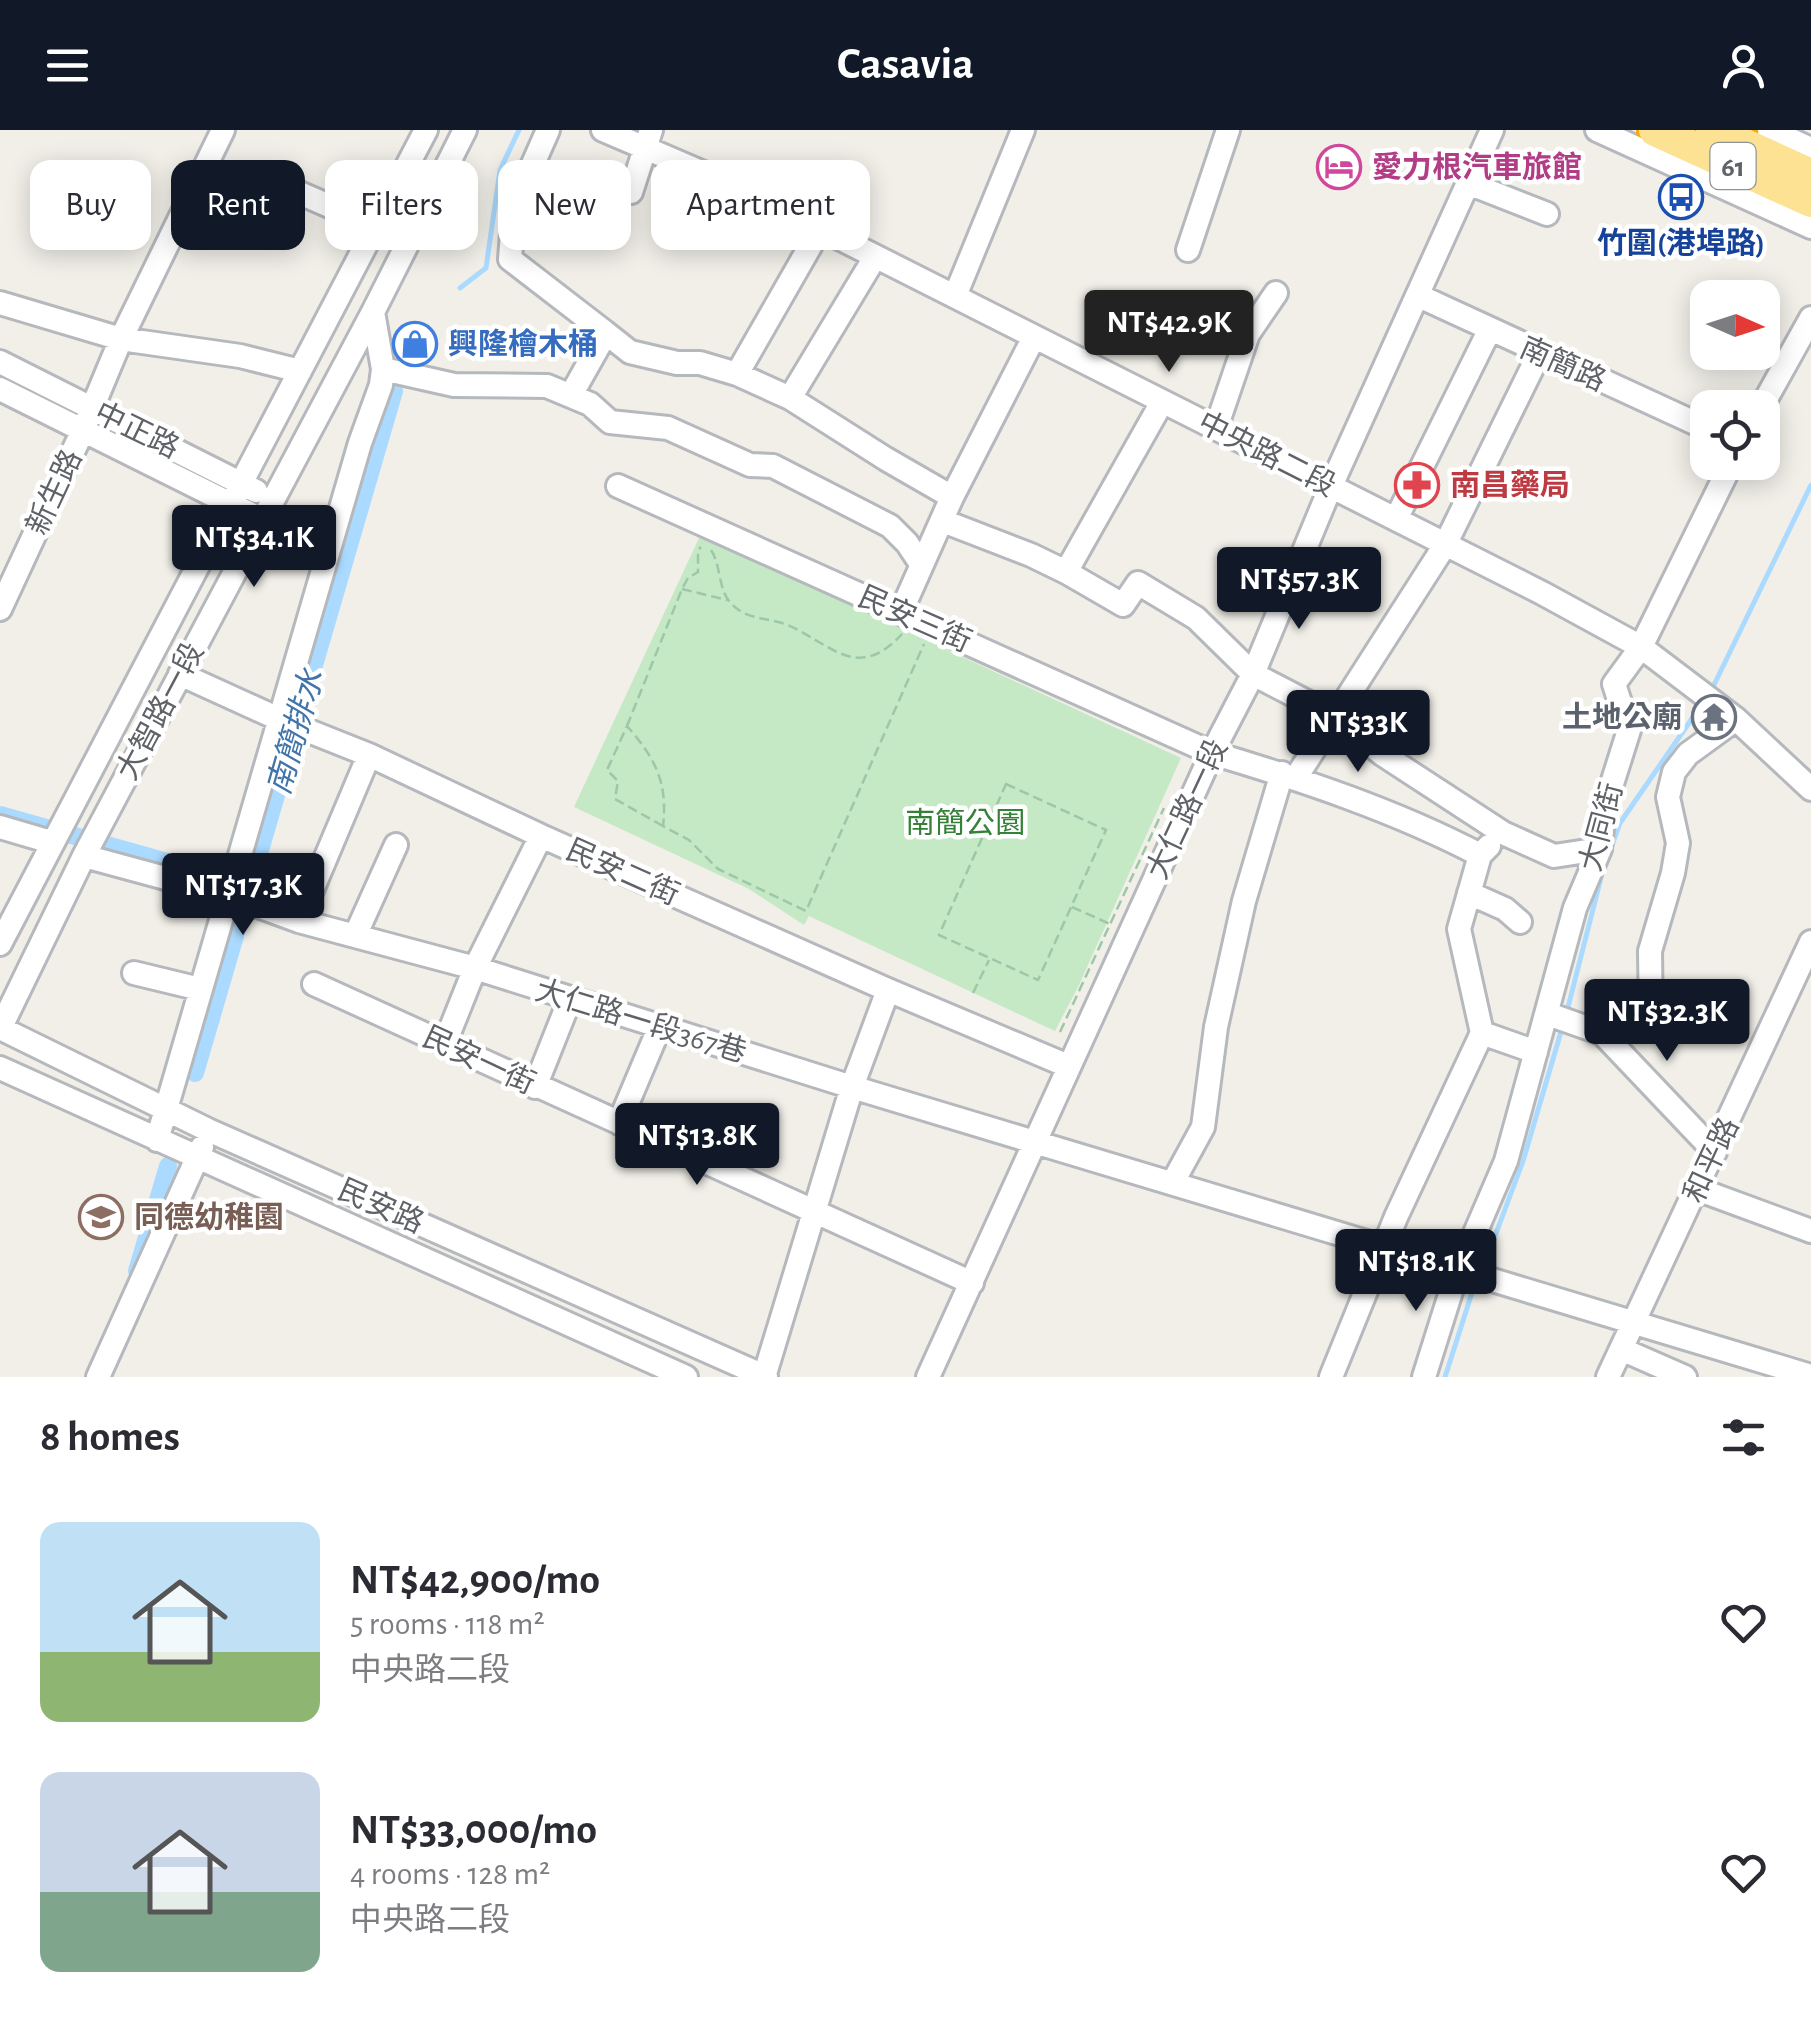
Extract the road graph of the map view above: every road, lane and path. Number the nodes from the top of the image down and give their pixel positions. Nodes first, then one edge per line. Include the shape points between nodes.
1 (223, 130) edge
2 (426, 130) edge
3 (466, 130) edge
4 (548, 130) edge
5 (602, 130) edge
6 (1023, 130) edge
7 (1228, 130) edge
8 (1492, 130) edge
9 (1597, 130) edge
10 (1655, 130) edge
11 (1712, 130) edge
12 (648, 139) edge
13 (410, 160) edge
14 (688, 160) edge
15 (1811, 175) edge
16 (1468, 184) junction
17 (631, 192) edge
18 (1811, 201) edge
19 (1547, 214) dead end
20 (1811, 227) edge
21 (362, 250) edge
22 (807, 250) edge
23 (862, 250) edge
24 (1188, 250) dead end
25 (875, 257) junction
26 (1276, 293) dead end
27 (955, 296) junction
28 (1419, 296) junction
29 (0, 303) edge
30 (373, 312) junction
31 (1811, 318) edge
32 (1489, 331) junction
33 (606, 333) junction
34 (1034, 337) junction
35 (121, 339) junction
36 (1540, 352) junction
37 (0, 362) edge
38 (383, 369) junction
39 (300, 370) junction
40 (737, 374) junction
41 (0, 389) edge
42 (1771, 390) edge
43 (571, 394) junction
44 (790, 398) junction
45 (1162, 402) junction
46 (90, 407) junction
47 (1690, 422) edge
48 (1216, 428) junction
49 (83, 430) junction
50 (1723, 480) edge
51 (618, 486) dead end
52 (1331, 486) junction
53 (237, 492) junction
54 (952, 497) junction
55 (267, 509) junction
56 (1396, 520) junction
57 (943, 521) junction
58 (1446, 544) junction
59 (921, 564) junction
60 (1066, 572) junction
61 (682, 589) junction
62 (729, 601) junction
63 (0, 609) edge
64 (903, 621) junction
65 (930, 632) dead end
66 (1641, 647) junction
67 (180, 674) junction
68 (1253, 674) junction
69 (1336, 717) junction
70 (281, 720) junction
71 (1736, 720) junction
72 (628, 726) junction
73 (1212, 753) junction
74 (369, 755) junction
75 (1288, 776) junction
76 (1811, 789) edge
77 (1166, 804) dead end
78 (663, 826) junction
79 (0, 828) edge
80 (1502, 833) junction
81 (541, 836) junction
82 (51, 842) junction
83 (396, 845) dead end
84 (1600, 848) junction
85 (1480, 855) junction
86 (84, 856) junction
87 (1469, 893) junction
88 (228, 895) junction
89 (1071, 906) junction
90 (299, 920) junction
91 (1520, 922) dead end
92 (1110, 924) junction
93 (355, 936) junction
94 (1811, 942) edge
95 (0, 944) edge
96 (990, 958) junction
97 (475, 968) junction
98 (134, 973) dead end
99 (314, 984) dead end
100 (200, 988) junction
101 (888, 990) junction
102 (973, 993) dead end
103 (570, 998) junction
104 (1548, 1014) junction
105 (660, 1026) junction
106 (0, 1029) edge
107 (1593, 1029) junction
108 (1060, 1032) dead end
109 (1482, 1034) junction
110 (445, 1044) junction
111 (1536, 1052) junction
112 (1068, 1066) junction
113 (0, 1068) edge
114 (535, 1086) junction
115 (852, 1087) junction
116 (168, 1109) junction
117 (620, 1123) junction
118 (208, 1130) junction
119 (157, 1140) junction
120 (1038, 1142) junction
121 (1714, 1152) junction
122 (197, 1158) junction
123 (1173, 1182) junction
124 (1697, 1189) junction
125 (815, 1214) junction
126 (1811, 1231) edge
127 (1385, 1247) junction
128 (1464, 1270) junction
129 (972, 1283) junction
130 (1634, 1322) junction
131 (1622, 1349) junction
132 (1811, 1376) edge
133 (98, 1377) edge
134 (686, 1377) edge
135 (765, 1377) edge
136 (928, 1377) edge
137 (1331, 1377) edge
138 (1424, 1377) edge
139 (1608, 1377) edge
140 (1685, 1377) edge

1 - 35 street, 新生路
2 - 13 street, 大智路一段
3 - 30 street, 大智路一段
4 - 33 street via 514,207 510,259
5 - 12 street, 中央路二段
6 - 27 street
7 - 24 street
8 - 16 street, 大仁路一段
9 - 20 street
10 - 18 highway, 61
11 - 15 highway, 61
12 - 14 street, 中央路二段
12 - 17 street
16 - 19 street
16 - 28 street, 大仁路一段
21 - 39 street, 大智路一段
22 - 40 street
23 - 25 street, 中央路二段
25 - 27 street, 中央路二段
25 - 44 street
26 - 48 street via 1248,334
27 - 34 street, 中央路二段
28 - 32 street, 南簡路
28 - 52 street, 大仁路一段
29 - 35 street
30 - 38 street
30 - 55 street, 大智路一段
31 - 42 street
32 - 36 street, 南簡路
32 - 56 street
33 - 40 street via 630,352
33 - 43 street
34 - 45 street, 中央路二段
34 - 54 street
35 - 39 street
35 - 46 street, 新生路
36 - 47 street, 南簡路
36 - 58 street
37 - 46 street, 中正路
38 - 43 street via 454,385 534,385
38 - 70 street
39 - 53 street, 大智路一段
40 - 44 street
41 - 49 street, 中正路
43 - 59 street via 610,422 668,428 750,465 773,466 890,526
44 - 54 street
45 - 48 street, 中央路二段
45 - 60 street
46 - 49 street, 新生路
46 - 53 street, 中正路
48 - 52 street, 中央路二段
49 - 53 street, 中正路
49 - 63 street, 新生路
50 - 66 street
51 - 64 street, 民安三街
52 - 56 street, 中央路二段
52 - 68 street, 大仁路一段
53 - 55 street, 中正路
53 - 82 street, 大智路一段
54 - 57 street
55 - 67 street, 大智路一段
56 - 58 street, 中央路二段
57 - 59 street
57 - 60 street
58 - 66 street, 中央路二段
58 - 69 street
59 - 64 street
60 - 68 street via 1123,604 1138,583 1180,606
61 - 62 path
61 - 62 path via 698,572 704,544 713,552
61 - 72 path
62 - 64 path via 752,618 804,632 833,652 864,657 879,654
64 - 73 street, 民安三街
65 - 78 path via 806,911 718,869
66 - 71 street, 中央路二段
66 - 84 street, 大同街 via 1614,684 1629,730 1604,809
67 - 70 street, 民安二街
67 - 86 street, 大智路一段
68 - 69 street
68 - 73 street, 大仁路一段
69 - 75 street
69 - 80 street
70 - 74 street, 民安二街
70 - 88 street
71 - 76 street, 中央路二段
71 - 107 street via 1674,772 1668,797 1678,843 1650,951 1651,1021
72 - 78 path via 653,756 666,801
72 - 78 path via 607,770 618,780 615,798
73 - 75 street
73 - 112 street, 大仁路一段
74 - 81 street, 民安二街
74 - 90 street
75 - 85 street
75 - 123 street via 1244,901 1216,1027 1203,1127
77 - 92 path
79 - 82 street
80 - 84 street via 1554,856
80 - 85 street
81 - 97 street
81 - 101 street, 民安二街
82 - 95 street, 大智路一段
83 - 93 street
84 - 104 street, 大同街 via 1575,908
85 - 87 street
86 - 88 street, 大仁路一段367巷
86 - 106 street, 大智路一段
87 - 91 street
87 - 109 street via 1459,930
88 - 90 street, 大仁路一段367巷
88 - 100 street
89 - 92 path
89 - 96 path via 1038,980
89 - 96 path via 1106,830 1006,784 940,936
90 - 93 street, 大仁路一段367巷
92 - 108 path
93 - 97 street, 大仁路一段367巷
94 - 121 street, 和平路
96 - 102 path
97 - 103 street, 大仁路一段367巷
97 - 110 street
98 - 100 street
99 - 110 street, 民安一街
100 - 116 street
101 - 112 street, 民安二街
101 - 115 street
103 - 105 street, 大仁路一段367巷
103 - 114 street
104 - 107 street
104 - 111 street, 大同街
105 - 115 street, 大仁路一段367巷
105 - 117 street
106 - 116 street, 民安路
107 - 121 street
109 - 111 street
109 - 127 street
110 - 114 street, 民安一街
111 - 128 street, 大同街 via 1506,1161
112 - 120 street, 大仁路一段
113 - 119 street, 民安路
114 - 117 street, 民安一街
115 - 120 street, 大仁路一段367巷
115 - 125 street
116 - 118 street, 民安路
116 - 119 street
117 - 125 street, 民安一街
118 - 122 street
118 - 135 street, 民安路
119 - 122 street, 民安路
120 - 123 street, 大仁路一段367巷
120 - 129 street, 大仁路一段
121 - 124 street, 和平路
122 - 133 street
122 - 134 street, 民安路
123 - 127 street, 大仁路一段367巷
124 - 126 street
124 - 130 street, 和平路
125 - 129 street, 民安一街
125 - 135 street
127 - 128 street, 大仁路一段367巷
127 - 137 street
128 - 130 street, 大仁路一段367巷
128 - 138 street
129 - 136 street, 大仁路一段
130 - 131 street, 和平路
130 - 132 street, 大仁路一段367巷
131 - 139 street, 和平路
131 - 140 street

